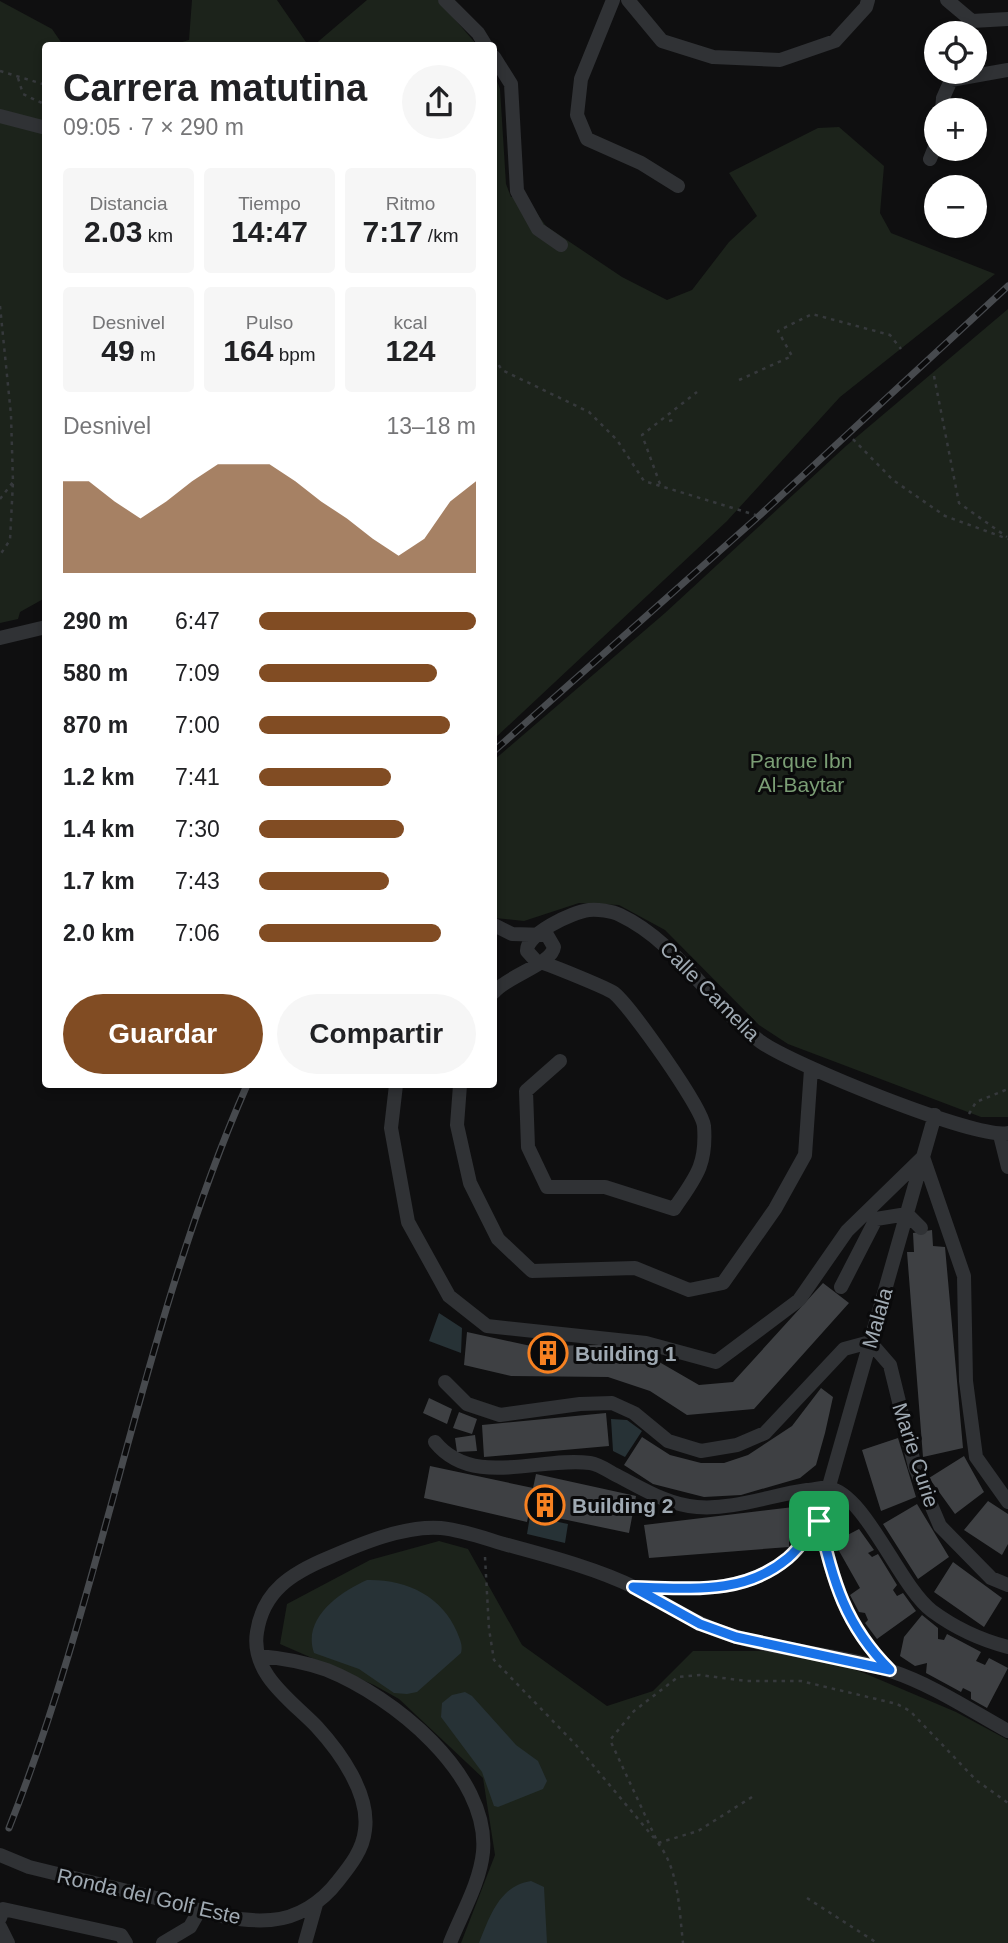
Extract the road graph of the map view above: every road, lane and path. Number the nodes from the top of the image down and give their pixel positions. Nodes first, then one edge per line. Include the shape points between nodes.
1 (445, 0) edge
2 (612, 0) edge
3 (628, 0) edge
4 (868, 0) edge
5 (947, 0) edge
6 (1008, 19) edge
7 (484, 42) edge
8 (497, 62) edge
9 (1008, 70) edge
10 (0, 71) edge
11 (17, 76) junction
12 (42, 84) edge
13 (943, 98) edge
14 (42, 104) edge
15 (0, 116) edge
16 (42, 127) edge
17 (678, 186) dead end
18 (561, 245) dead end
19 (0, 306) edge
20 (3, 342) junction
21 (901, 349) dead end
22 (0, 351) edge
23 (497, 362) edge
24 (0, 368) edge
25 (6, 371) junction
26 (934, 376) dead end
27 (739, 380) dead end
28 (697, 392) dead end
29 (847, 433) dead end
30 (13, 482) junction
31 (660, 484) dead end
32 (0, 499) edge
33 (759, 516) dead end
34 (1008, 538) edge
35 (0, 555) edge
36 (42, 628) edge
37 (0, 638) edge
38 (497, 926) edge
39 (538, 934) junction
40 (545, 961) junction
41 (497, 988) edge
42 (560, 1061) dead end
43 (811, 1069) junction
44 (396, 1088) edge
45 (460, 1088) edge
46 (1008, 1089) edge
47 (935, 1115) junction
48 (966, 1127) junction
49 (1004, 1134) edge
50 (923, 1157) junction
51 (1008, 1167) edge
52 (907, 1214) junction
53 (921, 1228) dead end
54 (841, 1287) dead end
55 (870, 1342) junction
56 (445, 1382) dead end
57 (435, 1442) dead end
58 (829, 1488) junction
59 (1008, 1502) edge
60 (819, 1521) junction
61 (485, 1557) dead end
62 (1008, 1585) edge
63 (633, 1587) junction
64 (858, 1634) junction
65 (1008, 1647) edge
66 (259, 1656) junction
67 (846, 1660) junction
68 (890, 1670) junction
69 (1008, 1731) edge
70 (752, 1797) dead end
71 (1008, 1803) edge
72 (658, 1843) junction
73 (0, 1856) edge
74 (807, 1898) dead end
75 (316, 1904) junction
76 (199, 1911) junction
77 (0, 1918) edge
78 (0, 1927) edge
79 (123, 1939) edge
80 (8, 1943) edge
81 (103, 1943) edge
82 (163, 1943) edge
83 (305, 1943) edge
84 (450, 1943) edge
85 (683, 1943) edge
86 (877, 1943) edge

1 - 7 street
2 - 17 street via 581,79 577,115 587,139
3 - 4 street via 662,41 713,57 780,60 835,41
5 - 6 street via 972,21
8 - 18 street via 511,84 517,191 538,229
9 - 13 street via 951,80
10 - 11 path
11 - 12 path
11 - 14 path via 23,94
15 - 16 street
19 - 20 path
20 - 22 path
20 - 25 path
21 - 27 path via 890,335 811,314 778,331 792,356
23 - 33 path via 502,370 589,412 617,440 644,481
24 - 25 path
25 - 30 path
26 - 34 path via 959,503
28 - 31 path via 642,435
29 - 34 path via 893,480 945,516
30 - 32 path
30 - 35 path via 10,540
36 - 37 street
38 - 39 street via 512,933
39 - 40 street via 553,942 552,956
39 - 40 street via 530,938 527,951 531,959
39 - 43 street, Calle Camelia via 575,912 591,909 617,914 670,948 759,1041
40 - 41 street via 504,980
40 - 42 street via 614,993 680,1079 704,1123 702,1168 674,1209 605,1187 547,1187 528,1147 526,1091
43 - 45 street via 805,1155 775,1209 723,1283 689,1290 635,1268 532,1271 498,1239 470,1183 457,1125
43 - 47 street, Calle Camelia
44 - 50 street via 391,1128 408,1222 449,1296 487,1326 646,1343 716,1362 799,1300 847,1231
46 - 48 path via 976,1102
47 - 48 street, Calle Camelia
47 - 50 street, Malala
48 - 49 street, Calle Camelia
49 - 51 street
50 - 52 street, Malala
50 - 59 street via 964,1276 966,1381 976,1457
52 - 53 street
52 - 54 street via 876,1219
52 - 55 street, Malala
55 - 56 street via 844,1349 765,1433 737,1445 701,1451 668,1441 634,1413 612,1403 500,1415 467,1404
55 - 58 street, Malala
55 - 62 street, Marie Curie via 890,1365 915,1467 940,1526 991,1578
57 - 58 street via 447,1457 469,1464 515,1469 557,1462 593,1463 658,1497 696,1508
58 - 60 street, Malala
58 - 65 street via 853,1501 930,1610 979,1639
60 - 63 street via 788,1558 750,1581 711,1590
60 - 64 street via 838,1594
61 - 72 path via 494,1660 576,1745
63 - 66 street, Ronda del Golf Este via 555,1557 463,1532 416,1530 333,1555 276,1587 257,1629
63 - 67 street, Ronda del Golf Este via 700,1624 736,1637
64 - 67 street via 855,1649
64 - 68 street
66 - 75 street, Ronda del Golf Este via 285,1698 341,1759 365,1807 360,1849
66 - 84 street via 327,1670 373,1693 438,1748 471,1793 483,1852
67 - 68 street, Ronda del Golf Este
68 - 69 street, Ronda del Golf Este via 937,1690
70 - 72 path via 698,1831
71 - 72 path via 989,1793 921,1720 897,1704 801,1681 689,1676 672,1680 652,1695 610,1740
72 - 85 path via 672,1869
73 - 76 street, Ronda del Golf Este
74 - 86 path
75 - 76 street, Ronda del Golf Este via 272,1920 235,1920
75 - 83 street
76 - 82 street via 190,1927
77 - 79 street via 3,1909
78 - 80 street
79 - 81 street

